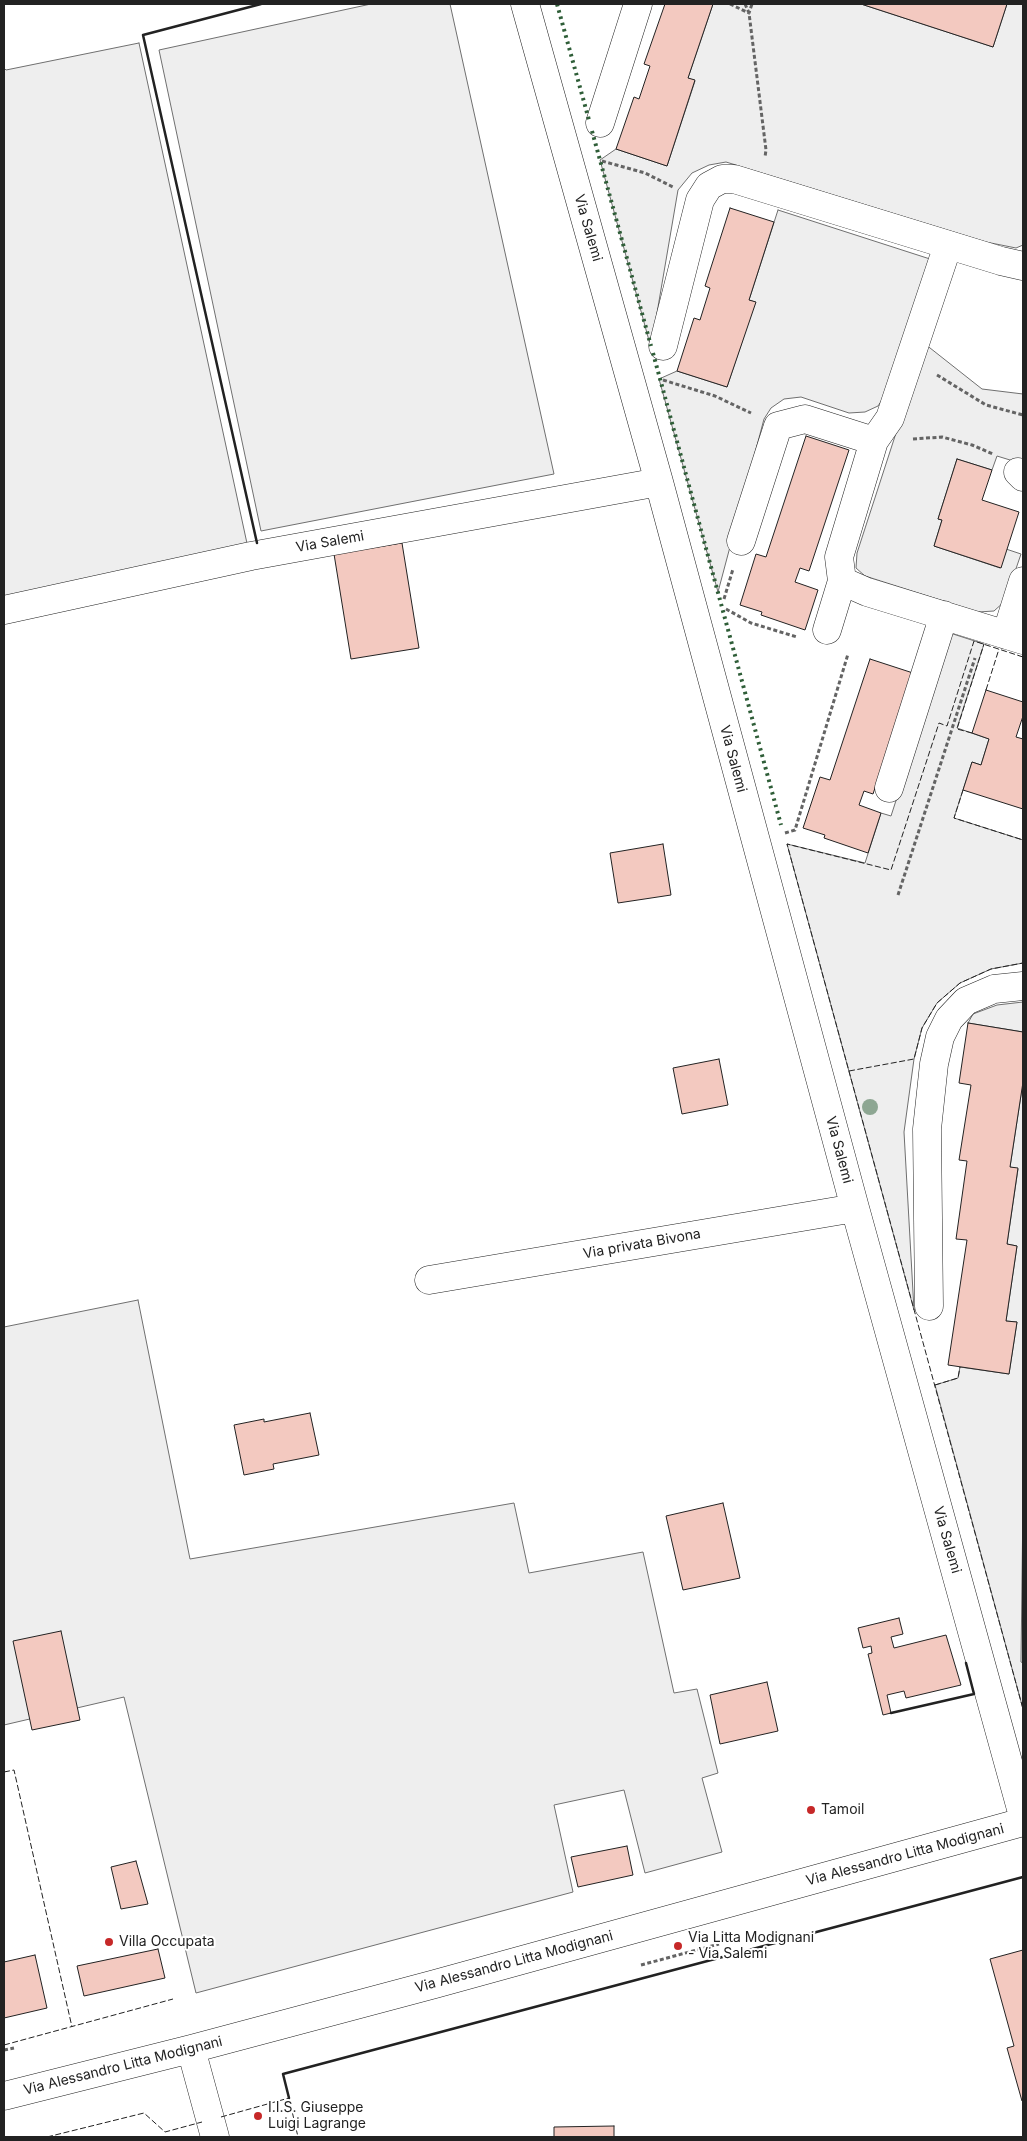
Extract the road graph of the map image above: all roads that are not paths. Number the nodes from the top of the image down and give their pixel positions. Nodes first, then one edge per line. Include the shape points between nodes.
1 (525, 4) edge
2 (638, 4) edge
3 (600, 123) dead end
4 (948, 245) junction
5 (1023, 266) edge
6 (662, 346) dead end
7 (874, 441) junction
8 (659, 482) junction
9 (741, 541) road end
10 (842, 581) junction
11 (1023, 581) edge
12 (4, 610) edge
13 (944, 615) junction
14 (827, 630) road end
15 (1004, 634) edge
16 (889, 788) dead end
17 (1023, 986) edge
18 (855, 1208) junction
19 (429, 1280) dead end
20 (929, 1306) dead end
21 (1023, 1816) edge
22 (1023, 1822) edge
23 (191, 2049) junction
24 (4, 2096) edge
25 (215, 2137) edge

1 - 8 street, Via Salemi
2 - 3 street
4 - 5 street
4 - 6 street via 734,179 722,179 709,186 700,200
4 - 7 street via 890,418
7 - 9 street via 805,419 778,426
7 - 10 street via 839,557
8 - 12 street, Via Salemi via 251,556
8 - 18 street, Via Salemi
10 - 13 street via 867,592
10 - 14 street
11 - 15 street
13 - 15 street
13 - 16 street
17 - 20 street via 994,989 966,1001 948,1019 940,1037 927,1129
18 - 19 street, Via privata Bivona
18 - 21 street, Via Salemi
22 - 23 street, Via Alessandro Litta Modignani
23 - 24 street, Via Alessandro Litta Modignani
23 - 25 street

